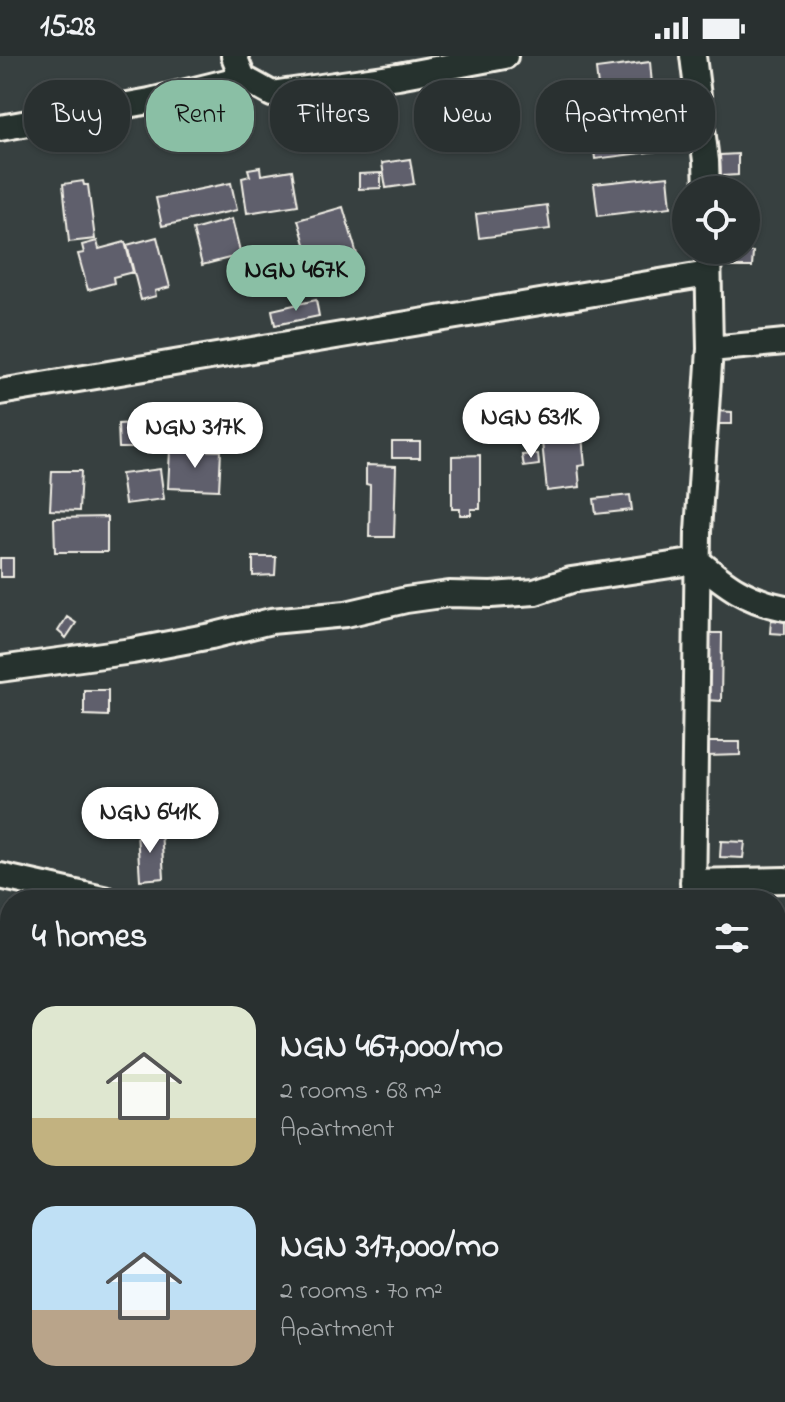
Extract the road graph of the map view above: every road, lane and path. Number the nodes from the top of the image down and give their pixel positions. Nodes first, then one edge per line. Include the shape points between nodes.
1 (505, 56) edge
2 (693, 56) edge
3 (238, 67) edge
4 (0, 128) edge
5 (707, 176) edge
6 (697, 264) edge
7 (708, 264) edge
8 (785, 342) edge
9 (710, 349) junction
10 (0, 392) edge
11 (698, 561) junction
12 (785, 608) edge
13 (0, 669) edge
14 (0, 876) edge
15 (785, 880) edge
16 (62, 890) edge
17 (693, 890) edge
18 (701, 890) edge

1 - 3 street via 272,94
2 - 5 street
3 - 4 street via 150,101
6 - 10 street
7 - 9 street
8 - 9 street
9 - 11 street
11 - 12 street via 725,585
11 - 13 street via 571,580 535,592 406,600 346,614 271,621 132,651
11 - 17 street
14 - 16 street
15 - 18 street

